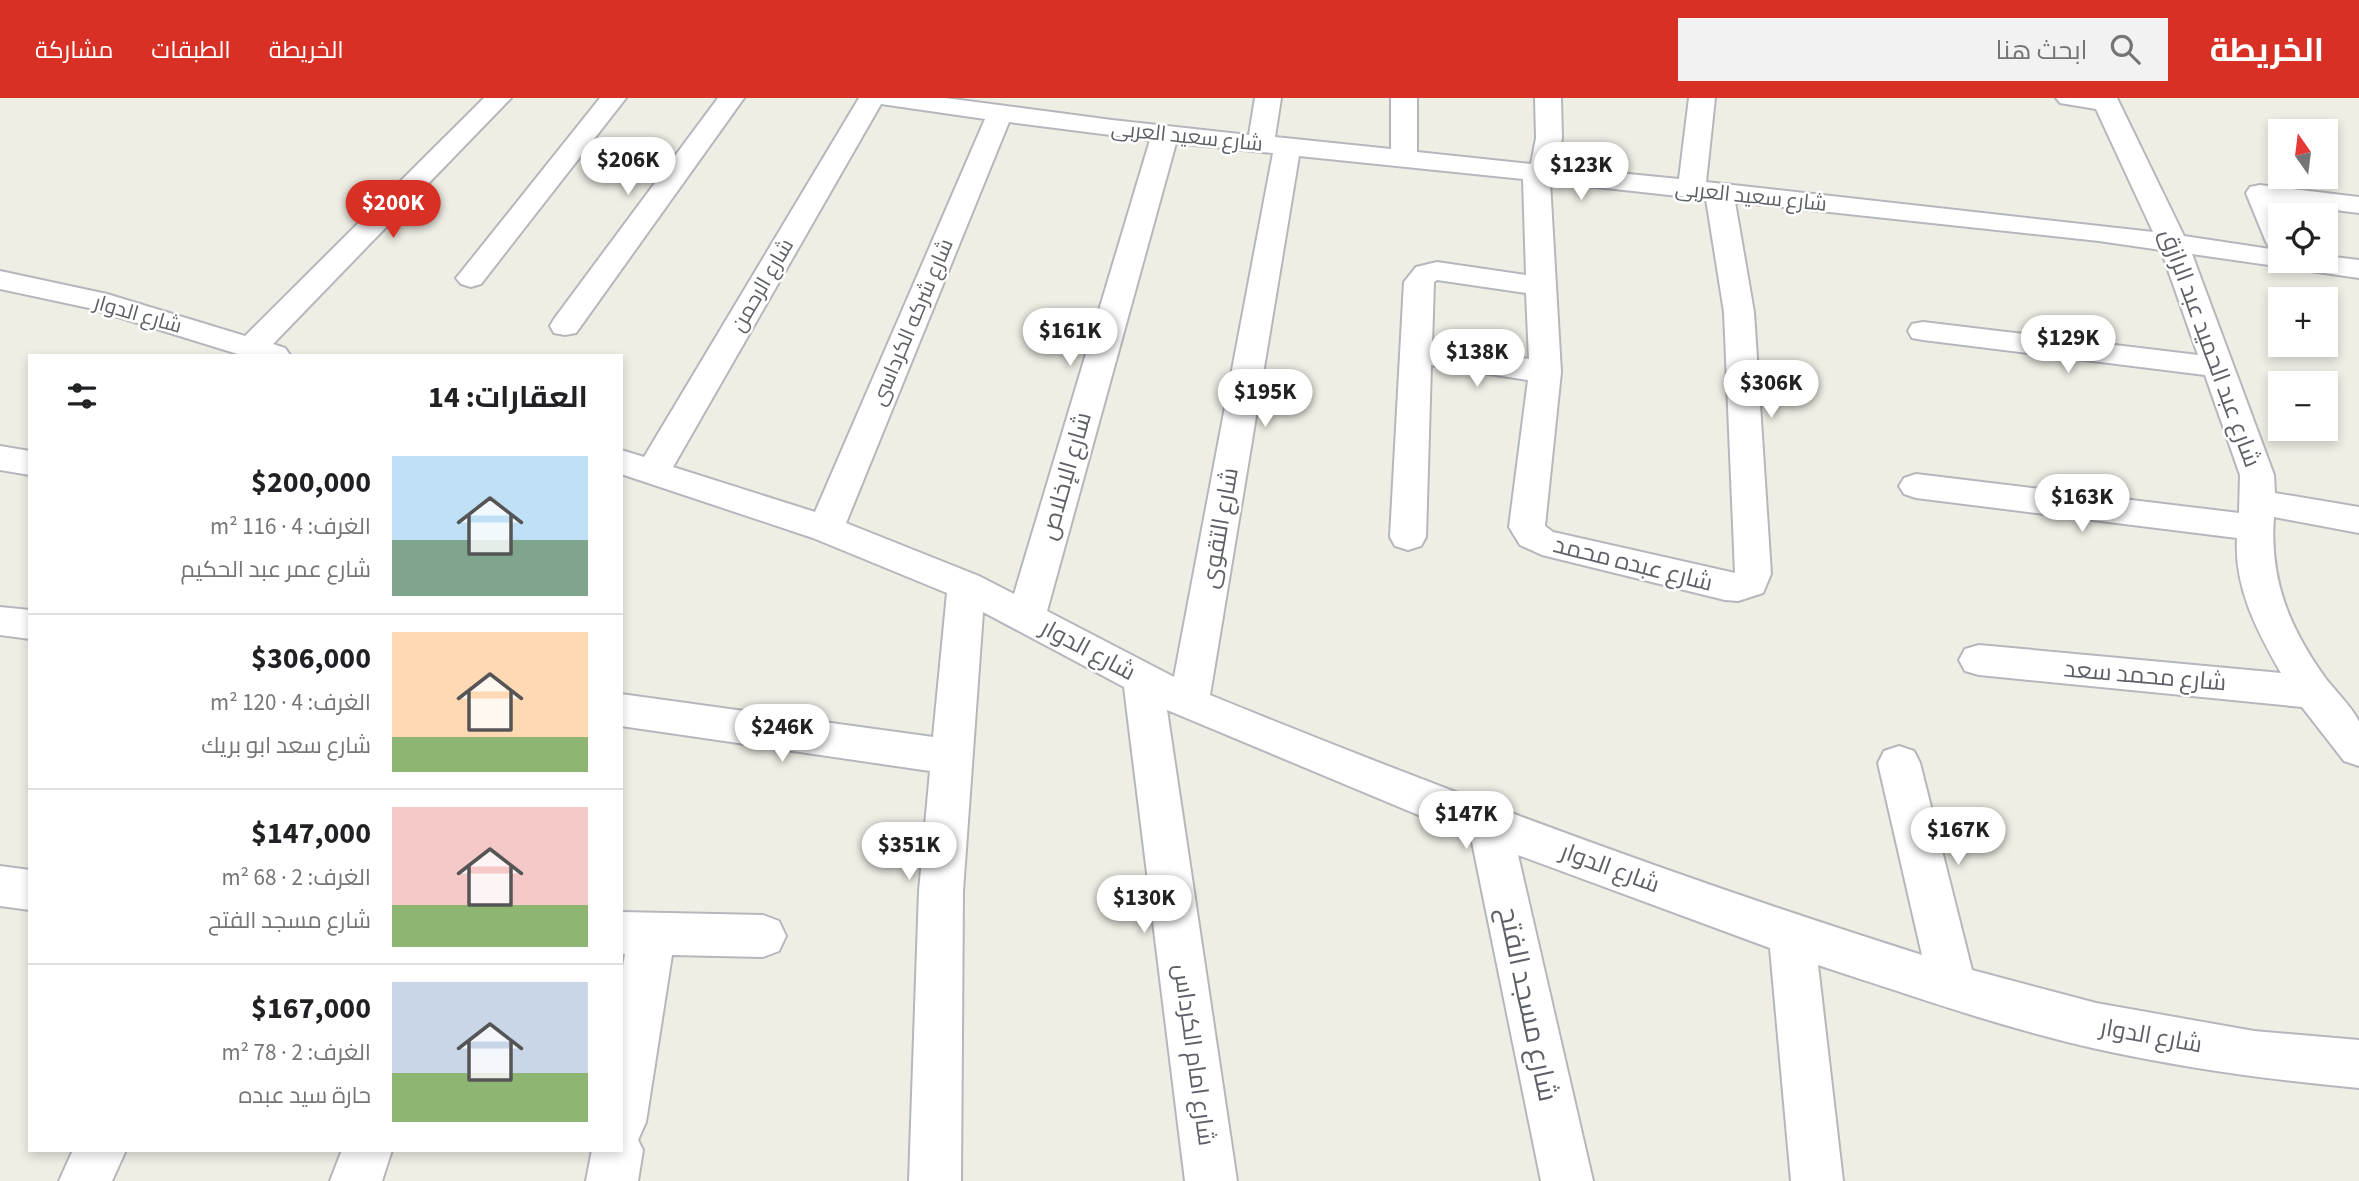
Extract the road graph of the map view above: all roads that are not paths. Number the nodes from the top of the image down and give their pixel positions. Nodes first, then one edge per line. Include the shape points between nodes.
1 (498, 98) edge
2 (613, 98) edge
3 (731, 98) edge
4 (872, 98) edge
5 (888, 98) edge
6 (1268, 98) edge
7 (1404, 98) edge
8 (1548, 98) edge
9 (1702, 98) edge
10 (2069, 98) edge
11 (2105, 100) edge
12 (969, 104) edge
13 (999, 115) junction
14 (1165, 134) junction
15 (1274, 145) junction
16 (1404, 159) junction
17 (1539, 173) junction
18 (1705, 191) junction
19 (2359, 205) edge
20 (2268, 213) edge
21 (2173, 243) junction
22 (2268, 257) edge
23 (2338, 266) edge
24 (2359, 269) edge
25 (471, 278) dead end
26 (0, 280) edge
27 (1542, 286) junction
28 (565, 326) dead end
29 (1923, 331) dead end
30 (263, 351) edge
31 (1417, 353) junction
32 (2218, 367) junction
33 (1545, 372) junction
34 (0, 458) edge
35 (28, 463) edge
36 (637, 466) edge
37 (1916, 486) dead end
38 (2257, 515) junction
39 (2359, 520) edge
40 (826, 530) junction
41 (1408, 537) dead end
42 (966, 586) junction
43 (1026, 617) junction
44 (0, 621) edge
45 (28, 625) edge
46 (1979, 660) dead end
47 (1143, 680) junction
48 (2311, 692) junction
49 (1189, 703) junction
50 (623, 710) edge
51 (2359, 749) edge
52 (951, 757) junction
53 (1899, 763) dead end
54 (1490, 827) junction
55 (0, 886) edge
56 (28, 890) edge
57 (637, 933) edge
58 (1792, 934) junction
59 (763, 936) dead end
60 (1954, 986) junction
61 (2359, 1064) edge
62 (623, 1098) edge
63 (99, 1152) edge
64 (366, 1152) edge
65 (617, 1152) edge
66 (85, 1181) edge
67 (356, 1181) edge
68 (612, 1181) edge
69 (934, 1181) edge
70 (1211, 1181) edge
71 (1567, 1181) edge
72 (1817, 1181) edge

1 - 30 street
2 - 25 street
3 - 28 street
4 - 36 street, شارع الرحمن
5 - 12 street, شارع سعيد العربى
6 - 15 street, شارع التقوى
7 - 16 street
8 - 17 street, شارع عبده محمد via 1549,138
9 - 18 street
10 - 11 street
11 - 21 street, شارع عبد الحميد عبد الرازق
12 - 13 street, شارع سعيد العربى
13 - 14 street, شارع سعيد العربى via 1114,118
13 - 40 street, شارع شركه الكرداسى
14 - 15 street, شارع سعيد العربى
14 - 43 street, شارع الإخلاص
15 - 16 street, شارع سعيد العربى
15 - 49 street, شارع التقوى
16 - 17 street, شارع سعيد العربى
17 - 18 street, شارع سعيد العربى
17 - 27 street, شارع عبده محمد
18 - 21 street, شارع سعيد العربى
18 - 33 street, شارع عبده محمد via 1739,312 1750,583 1724,586 1532,536 1527,518
19 - 20 street via 2260,193
21 - 22 street, شارع سعيد العربى
21 - 32 street, شارع عبد الحميد عبد الرازق
23 - 24 street
26 - 30 street, شارع الدوار via 96,300
27 - 31 street via 1445,271 1423,275
27 - 33 street, شارع عبده محمد
29 - 32 street
31 - 33 street
31 - 41 street
32 - 38 street, شارع عبد الحميد عبد الرازق via 2258,475
34 - 35 street
36 - 40 street, شارع الدوار
37 - 38 street
38 - 39 street
38 - 48 street, شارع عبد الحميد عبد الرازق via 2255,563 2266,603
40 - 42 street, شارع الدوار
42 - 43 street, شارع الدوار
42 - 52 street
43 - 47 street, شارع الدوار
44 - 45 street
46 - 48 street, شارع محمد سعد
47 - 49 street, شارع الدوار
47 - 70 street, شارع امام الكرداس
48 - 51 street, شارع عبد الحميد عبد الرازق
49 - 54 street, شارع الدوار
50 - 52 street
52 - 69 street via 941,891
53 - 60 street
54 - 58 street, شارع الدوار
54 - 71 street, شارع مسجد الفتح
55 - 56 street
57 - 59 street
57 - 62 street
58 - 60 street, شارع الدوار
58 - 72 street
60 - 61 street, شارع الدوار via 2096,1026 2255,1055
63 - 66 street
64 - 67 street
65 - 68 street

